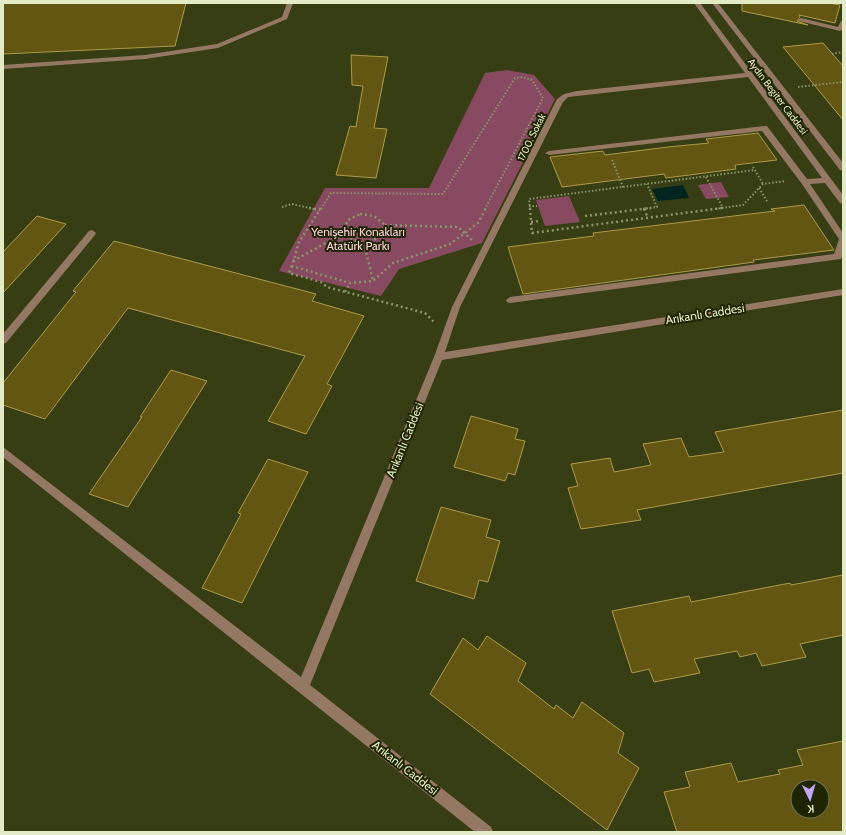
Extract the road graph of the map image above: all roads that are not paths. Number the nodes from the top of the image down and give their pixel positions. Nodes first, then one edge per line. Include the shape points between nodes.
1 (290, 3) edge
2 (697, 3) edge
3 (715, 3) edge
4 (801, 20) dead end
5 (843, 22) edge
6 (3, 67) edge
7 (750, 75) junction
8 (548, 154) dead end
9 (843, 168) edge
10 (828, 180) junction
11 (805, 182) junction
12 (843, 201) edge
13 (92, 233) dead end
14 (843, 292) edge
15 (510, 300) dead end
16 (3, 340) edge
17 (439, 357) junction
18 (3, 451) edge
19 (303, 687) junction
20 (486, 832) edge

1 - 6 street via 285,18 218,46 145,57
2 - 7 street, Aydın Begiter Caddesi
3 - 9 street, Aydın Begiter Caddesi
4 - 5 street via 840,29
7 - 10 street, Aydın Begiter Caddesi
7 - 17 street, 1700. Sokak via 566,95 560,102 456,307
8 - 11 street via 764,128
10 - 11 street
10 - 12 street, Aydın Begiter Caddesi
11 - 15 street via 843,238 838,257
13 - 16 street
14 - 17 street, Arıkanlı Caddesi
17 - 19 street, Arıkanlı Caddesi
18 - 19 street
19 - 20 street, Arıkanlı Caddesi

